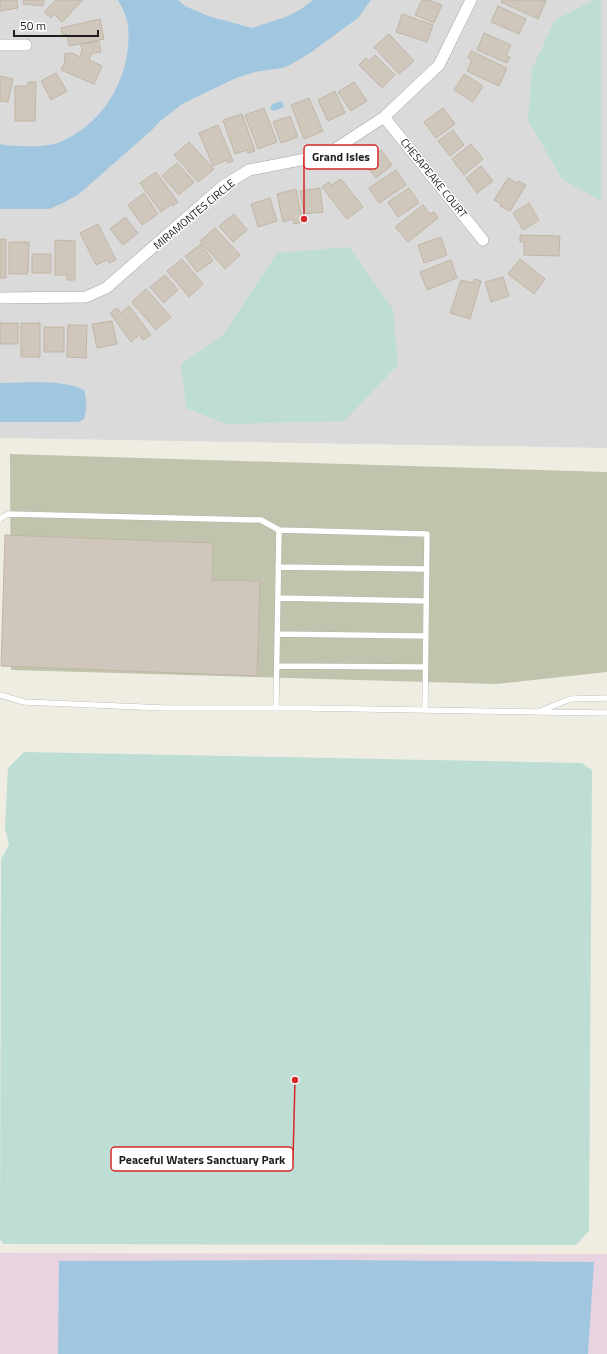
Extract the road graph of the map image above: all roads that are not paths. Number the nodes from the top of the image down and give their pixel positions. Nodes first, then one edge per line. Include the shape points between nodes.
1 (472, 0) edge
2 (0, 45) edge
3 (26, 45) dead end
4 (384, 117) junction
5 (483, 240) dead end
6 (0, 298) edge
7 (0, 519) edge
8 (279, 530) junction
9 (278, 567) junction
10 (426, 569) junction
11 (278, 598) junction
12 (426, 600) junction
13 (277, 634) junction
14 (426, 636) junction
15 (277, 666) junction
16 (425, 667) junction
17 (0, 695) edge
18 (607, 698) edge
19 (276, 708) junction
20 (425, 710) junction
21 (538, 712) junction
22 (607, 713) edge

1 - 4 street, MIRAMONTES CIRCLE via 439,65
2 - 3 street
4 - 5 street, CHESAPEAKE COURT
4 - 6 street, MIRAMONTES CIRCLE via 326,155 249,170 229,182 106,288 86,297
7 - 8 lane via 8,514 261,520
8 - 9 lane
8 - 10 lane via 426,534
9 - 10 lane
9 - 11 lane
10 - 12 lane
11 - 12 lane
11 - 13 lane
12 - 14 lane
13 - 14 lane
13 - 15 lane
14 - 16 lane
15 - 16 lane
15 - 19 lane
16 - 20 lane
17 - 19 lane via 24,702 165,708
18 - 21 lane via 570,699
19 - 20 lane
20 - 21 lane
21 - 22 lane

